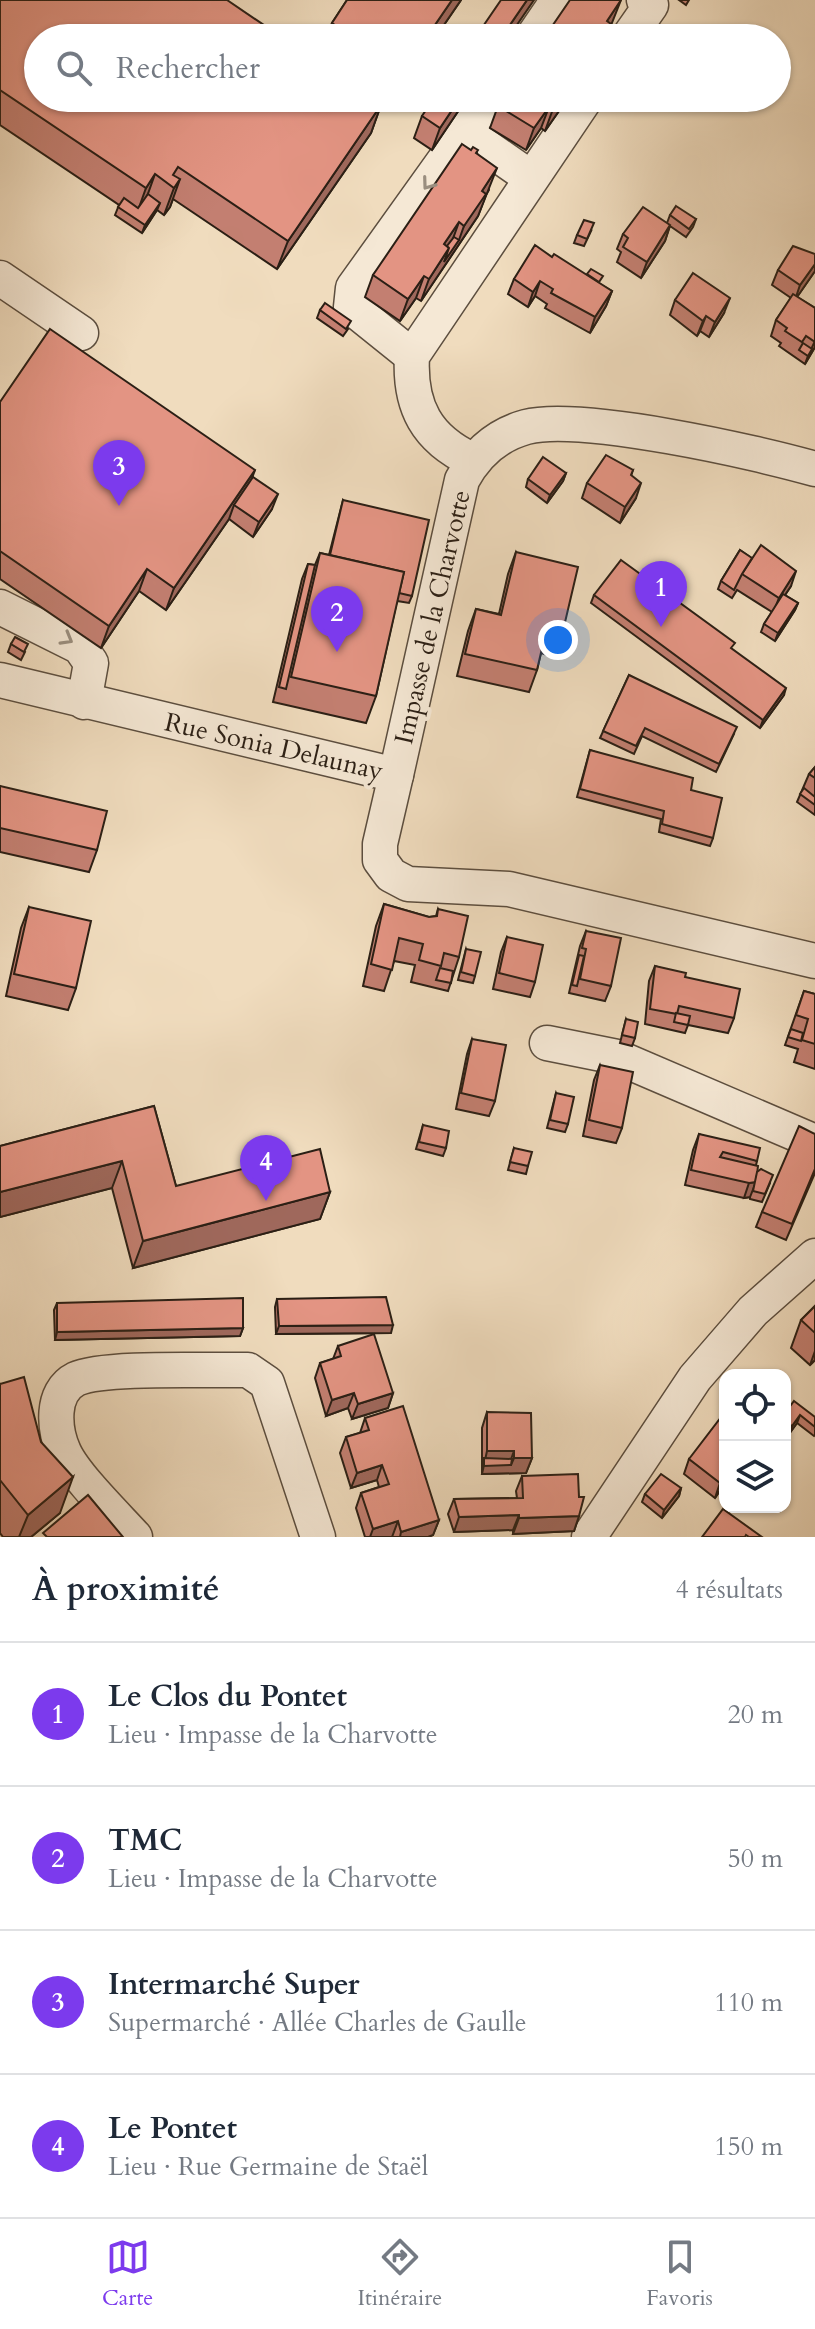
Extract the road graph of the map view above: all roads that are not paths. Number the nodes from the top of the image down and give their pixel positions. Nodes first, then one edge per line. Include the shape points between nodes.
1 (558, 0) edge
2 (648, 2) edge
3 (542, 24) edge
4 (636, 24) edge
5 (479, 112) edge
6 (576, 112) edge
7 (465, 132) junction
8 (531, 178) junction
9 (0, 278) edge
10 (81, 333) dead end
11 (412, 356) junction
12 (472, 460) junction
13 (815, 469) edge
14 (0, 607) edge
15 (0, 680) edge
16 (84, 702) junction
17 (396, 775) junction
18 (815, 961) edge
19 (547, 1043) dead end
20 (815, 1142) edge
21 (813, 1263) edge
22 (135, 1537) edge
23 (318, 1537) edge
24 (589, 1537) edge

1 - 3 street
2 - 4 street
5 - 7 street
6 - 8 street
7 - 8 street
7 -> 11 street via 350,296 351,307
8 - 11 street
9 - 10 street
11 - 12 street, Impasse de la Charvotte via 419,414 445,447
12 - 13 street, Impasse de la Charvotte via 492,443 547,424 628,431
12 - 17 street, Impasse de la Charvotte via 462,480
14 -> 16 street via 80,647 91,663
15 - 16 street, Rue Sonia Delaunay
16 - 17 street, Rue Sonia Delaunay
17 - 18 street, Rue Sonia Delaunay via 380,860 391,875 408,884 509,889
19 - 20 street via 617,1057
21 - 24 street via 753,1311 695,1378
22 - 23 street via 64,1452 55,1411 64,1388 88,1375 248,1370 267,1383

